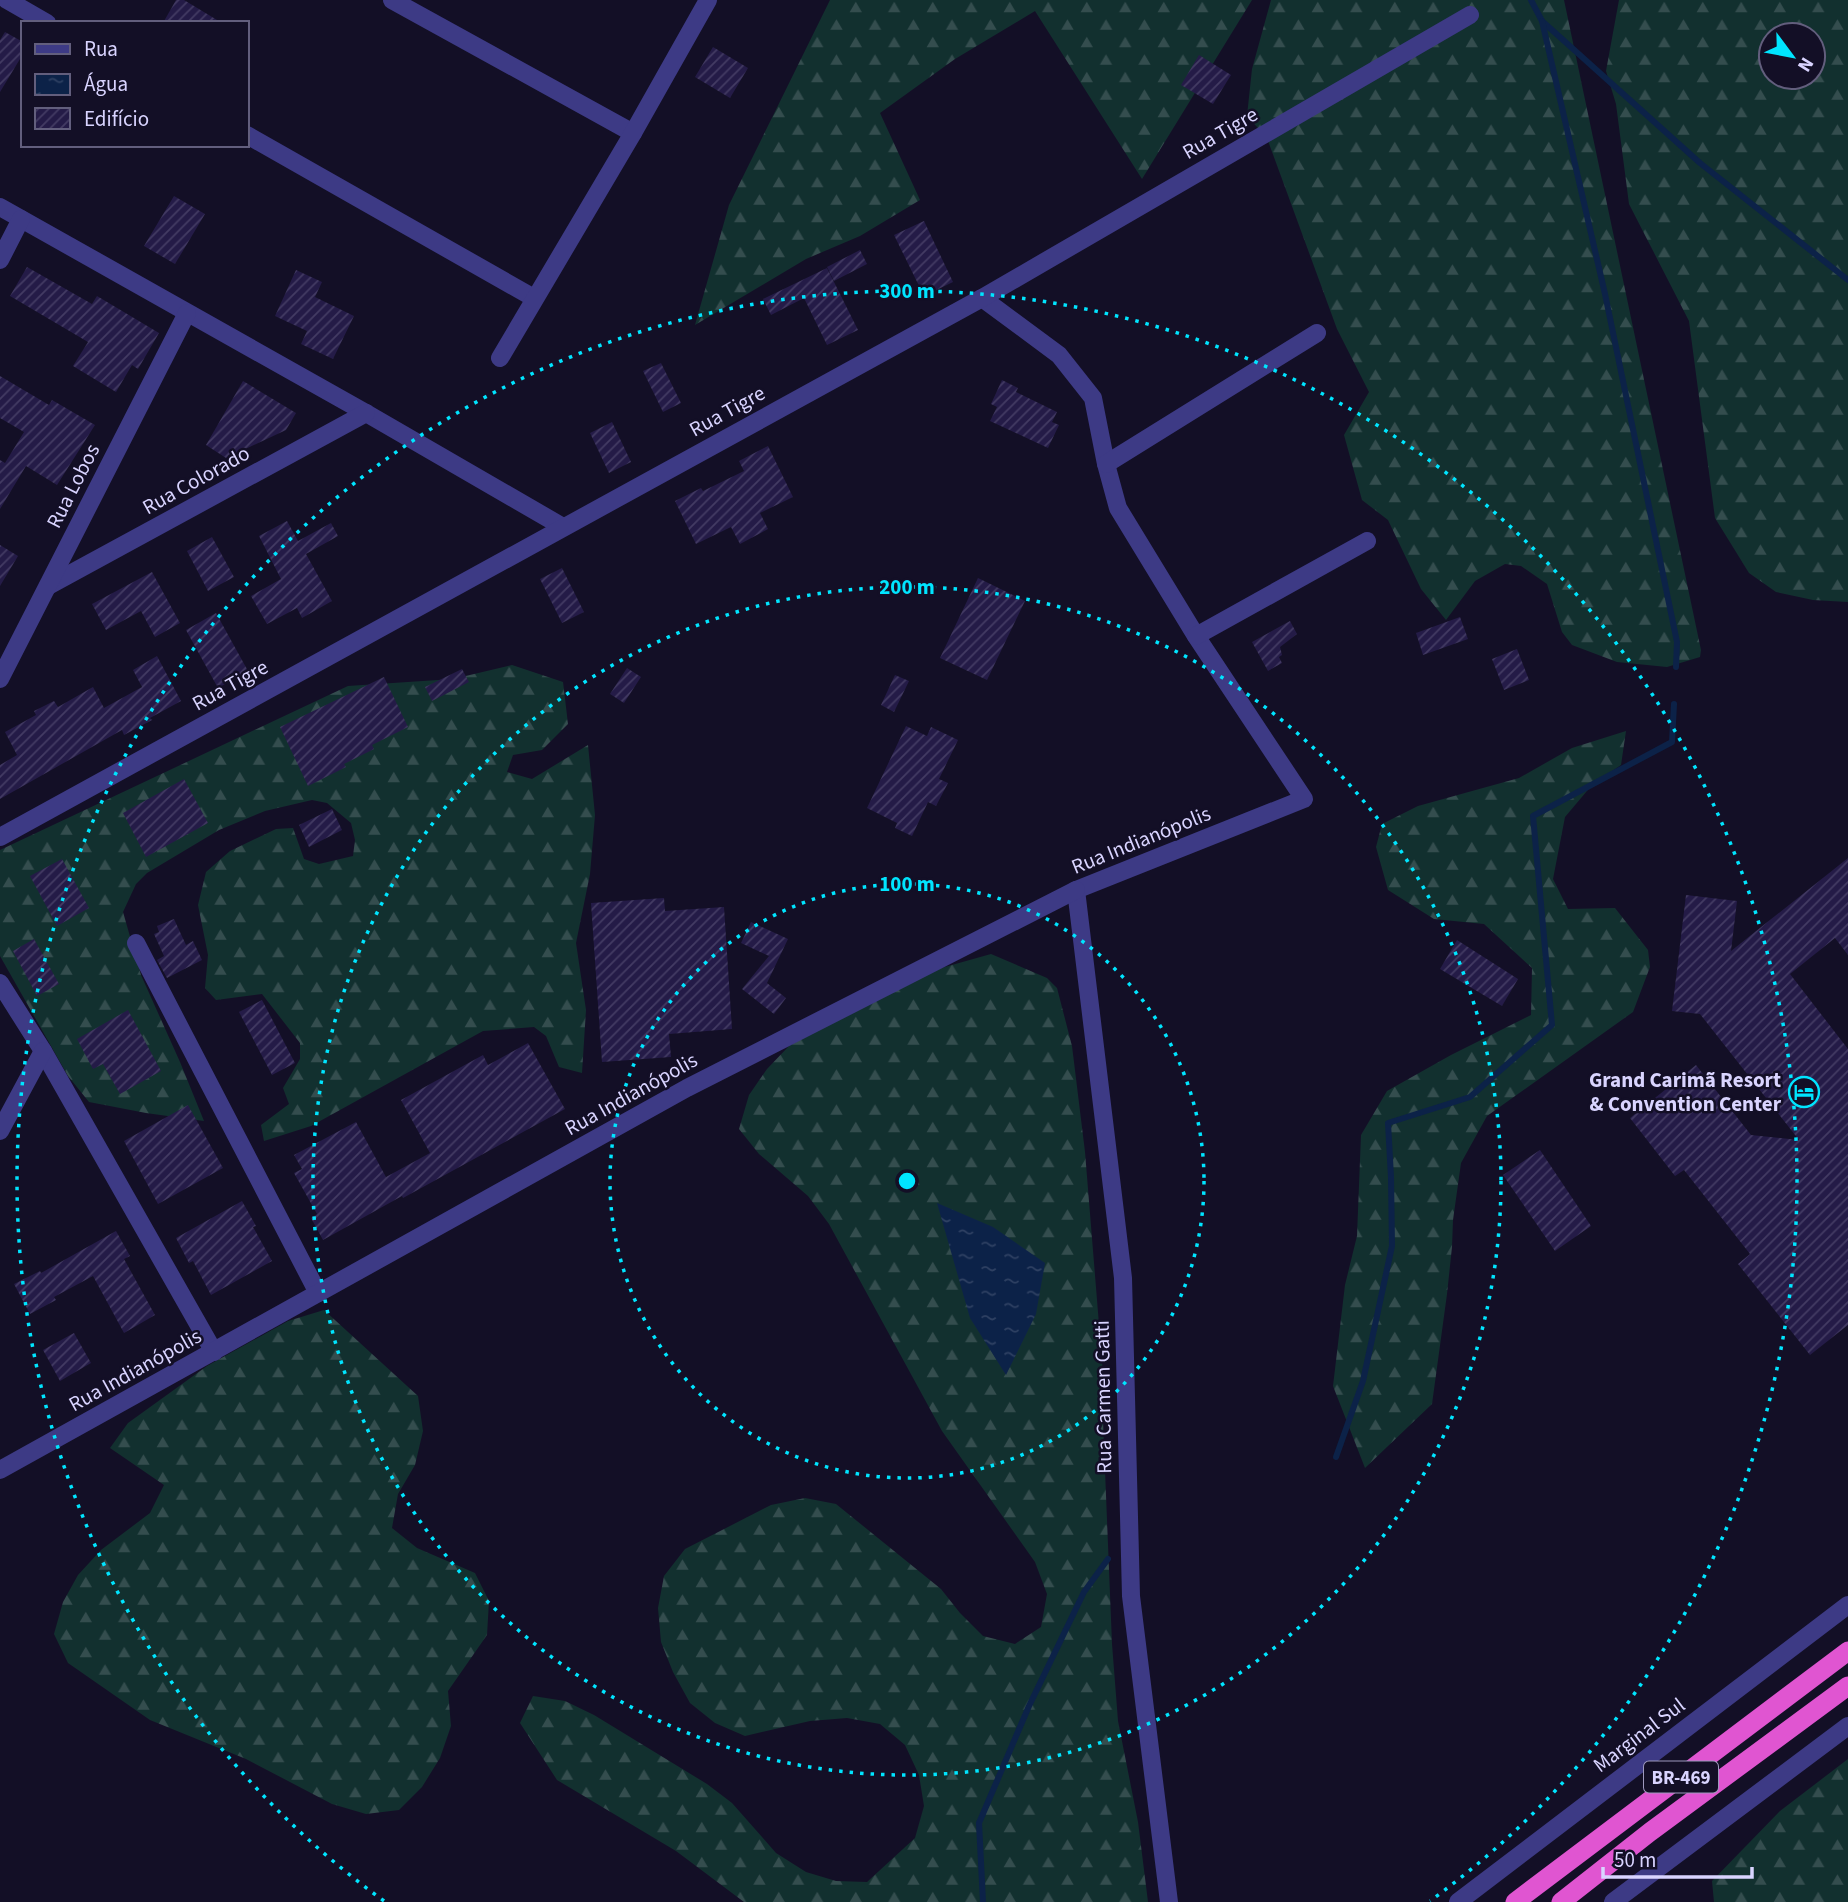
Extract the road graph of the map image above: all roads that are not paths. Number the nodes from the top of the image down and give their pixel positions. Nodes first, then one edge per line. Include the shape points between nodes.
1 (7, 0) edge
2 (392, 0) edge
3 (708, 0) edge
4 (1470, 15) dead end
5 (44, 21) edge
6 (633, 133) junction
7 (248, 136) edge
8 (0, 207) edge
9 (22, 219) junction
10 (0, 260) edge
11 (534, 298) junction
12 (982, 298) junction
13 (187, 313) junction
14 (1317, 333) dead end
15 (500, 358) dead end
16 (366, 413) junction
17 (1106, 464) junction
18 (563, 527) junction
19 (1367, 541) dead end
20 (48, 586) junction
21 (1196, 636) junction
22 (0, 679) edge
23 (0, 837) edge
24 (1076, 890) junction
25 (136, 943) dead end
26 (0, 983) edge
27 (43, 1051) junction
28 (0, 1131) edge
29 (318, 1293) junction
30 (214, 1352) junction
31 (0, 1470) edge
32 (1848, 1605) edge
33 (1848, 1651) edge
34 (1848, 1686) edge
35 (1848, 1700) edge
36 (1848, 1726) edge
37 (1791, 1728) junction
38 (1169, 1902) edge
39 (1458, 1902) edge
40 (1515, 1902) edge
41 (1561, 1902) edge
42 (1614, 1902) edge

1 - 5 street
2 - 6 street
3 - 6 street
4 - 12 street, Rua Tigre
6 - 11 street
7 - 11 street
8 - 9 street
9 - 10 street
9 - 13 street
11 - 15 street
12 - 17 street via 1059,355 1093,398
12 - 18 street, Rua Tigre
13 - 16 street
13 - 20 street, Rua Lobos
14 - 17 street
16 - 18 street
16 - 20 street, Rua Colorado
17 - 21 street via 1118,508
18 - 23 street, Rua Tigre
19 - 21 street
20 - 22 street, Rua Lobos
21 - 24 street, Rua Indianópolis via 1304,799
24 - 29 street, Rua Indianópolis via 687,1088
24 - 38 street, Rua Carmen Gatti via 1123,1278 1131,1596
25 - 29 street
26 - 27 street
27 - 28 street
27 - 30 street
29 - 30 street, Rua Indianópolis
30 - 31 street, Rua Indianópolis
32 - 39 street, Marginal Sul
33 - 40 highway, BR-469
34 - 37 highway, BR-469
35 - 37 highway
36 - 42 street
37 - 41 highway, BR-469

